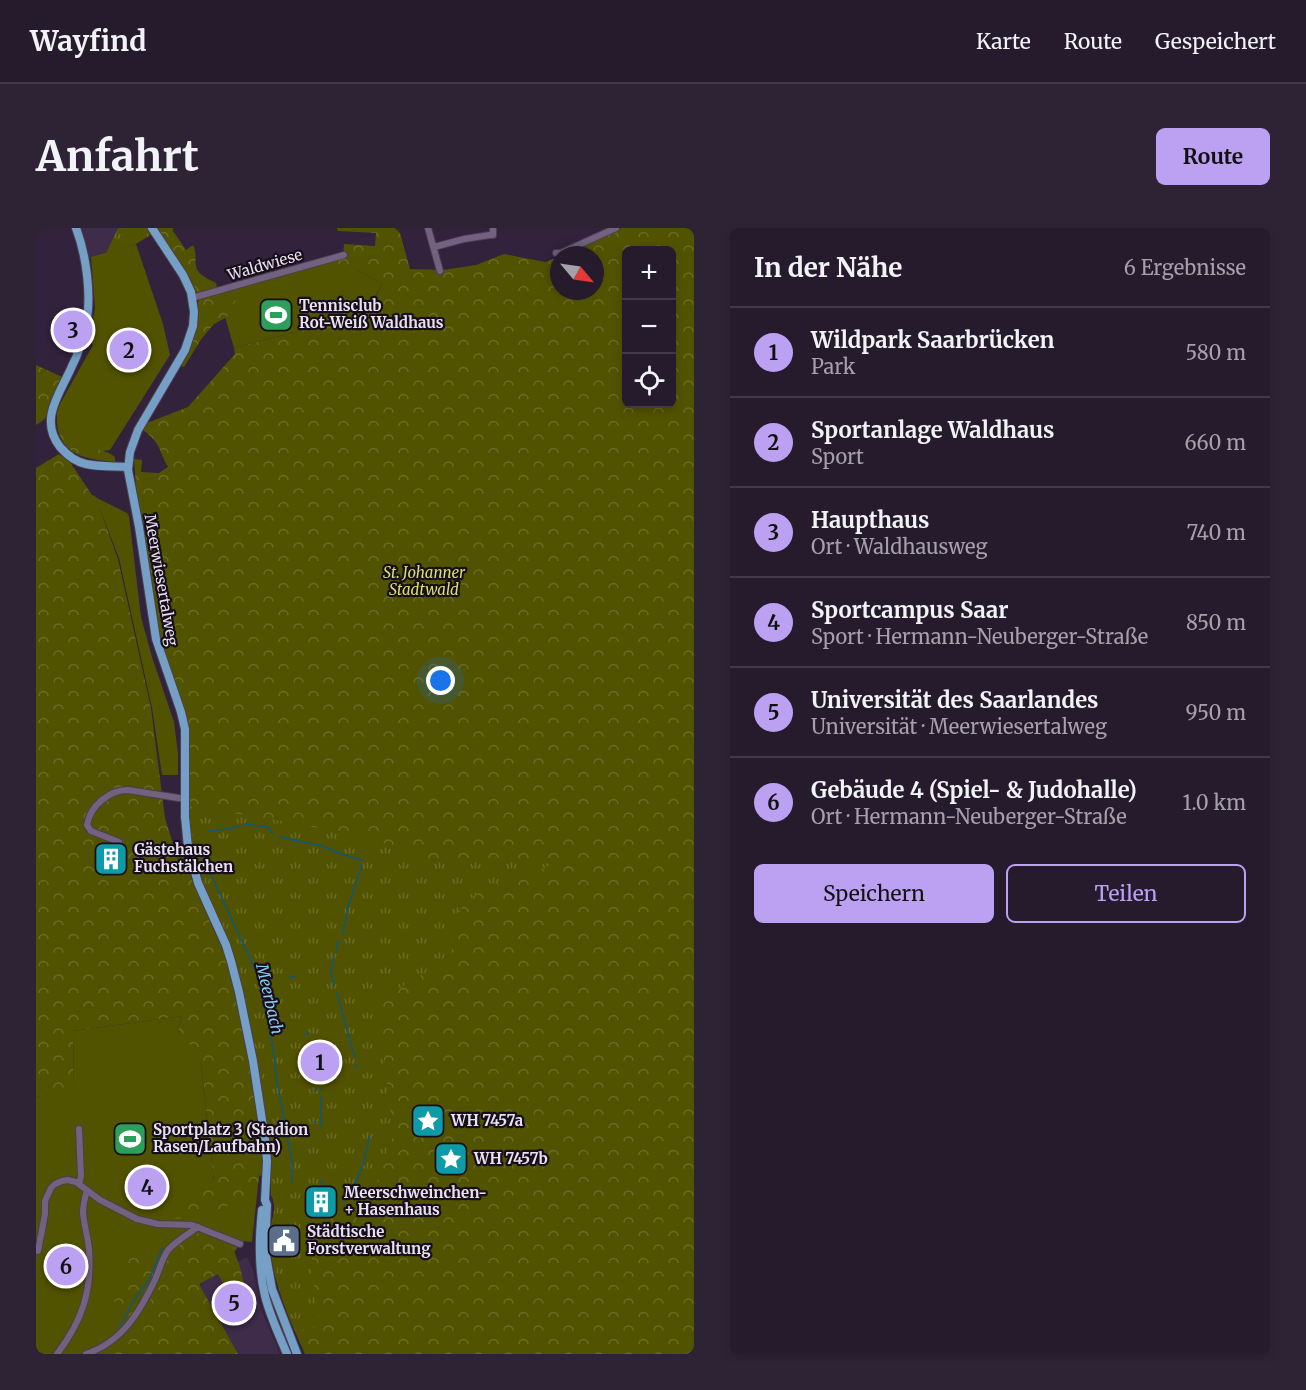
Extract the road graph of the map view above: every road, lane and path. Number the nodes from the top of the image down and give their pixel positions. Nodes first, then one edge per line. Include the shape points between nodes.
1 (76, 228) edge
2 (152, 228) edge
3 (428, 228) edge
4 (493, 228) edge
5 (616, 228) edge
6 (576, 246) edge
7 (434, 247) junction
8 (344, 255) dead end
9 (440, 271) dead end
10 (192, 298) junction
11 (128, 467) junction
12 (185, 800) junction
13 (119, 842) dead end
14 (79, 1129) dead end
15 (79, 1184) junction
16 (87, 1190) junction
17 (265, 1200) junction
18 (198, 1227) junction
19 (240, 1244) dead end
20 (38, 1251) dead end
21 (278, 1304) junction
22 (269, 1310) junction
23 (57, 1354) edge
24 (86, 1354) edge
25 (287, 1354) edge
26 (297, 1354) edge

1 - 11 main road via 87,280 88,308 76,359 52,411 52,429 63,450 75,460
2 - 10 main road, Meerwiesertalweg via 183,276
3 - 7 street
4 - 7 street via 493,235
5 - 6 street
7 - 9 street
8 - 10 street, Waldwiese
10 - 11 main road, Meerwiesertalweg via 189,342 138,430
11 - 12 main road, Meerwiesertalweg via 156,639 184,721
12 - 13 street via 128,790 105,798 92,811 87,825 91,831
12 - 17 main road, Meerwiesertalweg via 190,859 231,961 253,1061 267,1161
14 - 15 street
15 - 16 street
15 - 20 street via 62,1181 51,1188 45,1201
16 - 18 street via 137,1219
16 - 23 street via 83,1213 89,1251 86,1299 78,1323
17 - 21 main road, Meerwiesertalweg via 266,1255
17 - 22 main road, Meerwiesertalweg via 259,1246
18 - 19 street
18 - 24 street via 164,1256 146,1299 121,1334
21 - 22 main road via 276,1310
21 - 26 main road, Meerwiesertalweg
22 - 25 main road, Meerwiesertalweg

